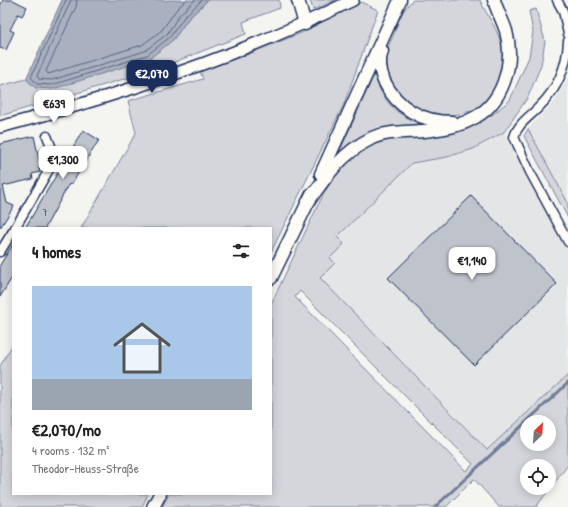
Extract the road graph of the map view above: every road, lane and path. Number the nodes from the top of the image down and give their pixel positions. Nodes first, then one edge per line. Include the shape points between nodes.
1 (298, 0) edge
2 (353, 0) edge
3 (400, 0) edge
4 (494, 0) edge
5 (557, 0) edge
6 (391, 21) junction
7 (305, 24) junction
8 (568, 34) edge
9 (568, 41) edge
10 (471, 120) junction
11 (0, 127) edge
12 (47, 136) dead end
13 (308, 202) junction
14 (15, 227) edge
15 (12, 232) edge
16 (568, 242) edge
17 (0, 252) edge
18 (272, 276) edge
19 (159, 495) edge
20 (153, 507) edge

1 - 7 main road
2 - 7 street
3 - 6 main road
4 - 10 main road via 506,32 509,57 506,78 495,100
5 - 8 street via 563,10
6 - 10 main road via 379,58 381,74 400,104 412,113 432,120
6 - 13 main road
7 - 11 street via 195,68 103,99
9 - 16 street via 567,57 554,91 523,122 514,137
10 - 13 main road via 451,127 399,132 374,138 352,150 332,168
12 - 14 street via 53,150 50,168
13 - 18 main road
15 - 17 street
19 - 20 main road

